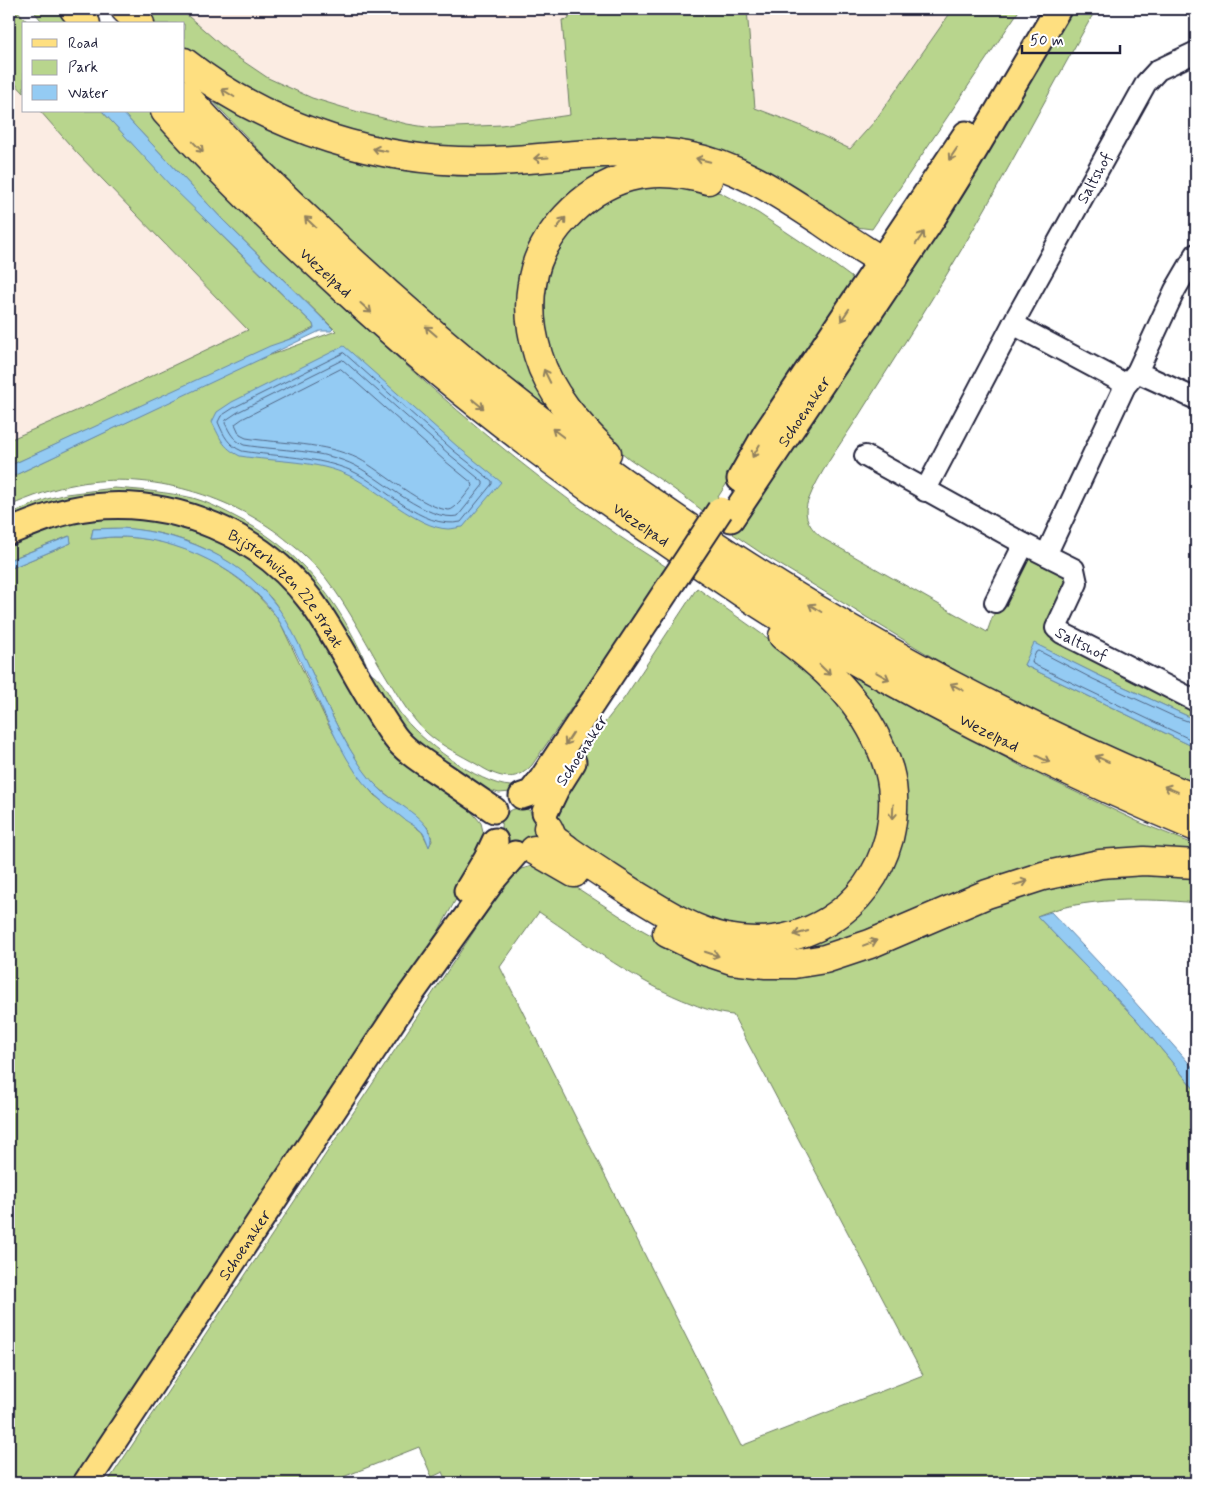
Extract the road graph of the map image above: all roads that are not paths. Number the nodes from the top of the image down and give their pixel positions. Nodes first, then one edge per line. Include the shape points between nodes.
1 (74, 9) edge
2 (108, 9) edge
3 (125, 9) edge
4 (1049, 9) edge
5 (1058, 9) edge
6 (84, 22) edge
7 (119, 22) edge
8 (138, 22) edge
9 (1196, 52) edge
10 (185, 63) edge
11 (185, 95) edge
12 (166, 112) edge
13 (1196, 254) edge
14 (882, 271) junction
15 (1012, 324) junction
16 (1131, 379) junction
17 (1196, 399) edge
18 (865, 456) dead end
19 (925, 491) junction
20 (668, 513) junction
21 (9, 532) edge
22 (1024, 544) junction
23 (1046, 555) junction
24 (678, 585) junction
25 (736, 589) junction
26 (995, 602) dead end
27 (1196, 701) edge
28 (522, 796) junction
29 (1196, 800) edge
30 (494, 810) junction
31 (1196, 827) edge
32 (527, 837) junction
33 (1196, 864) edge
34 (86, 1483) edge

1 - 6 highway
2 - 7 highway
3 - 8 highway
4 -> 14 main road, Schoenaker
14 -> 5 main road, Schoenaker via 967,163
9 - 15 street, Saltshof via 1158,70 1146,83
14 -> 10 highway via 764,185 711,162 686,155 651,152 464,160 365,148 294,126 264,112 232,96
20 -> 11 highway, Wezelpad via 500,389 398,303 279,192
12 -> 25 highway, Wezelpad via 284,234 440,374 598,495
13 - 16 street
20 -> 14 highway via 651,487 607,452 576,420 555,392 538,356 532,331 532,283 538,260 559,224 590,197 629,177 653,173 686,174 716,182 754,200
14 - 24 main road, Schoenaker, bridge via 766,433 725,515
15 - 16 street via 1118,380
15 - 19 street, Saltshof
16 - 17 street
16 - 23 street
18 - 19 street, Saltshof
19 - 22 street, Saltshof
29 -> 20 highway, Wezelpad via 1071,745 946,681 822,613
21 - 30 main road, Bijsterhuizen 22e straat via 56,514 92,507 141,506 206,522 236,537 266,556 298,585 322,617 395,737 416,758
22 - 23 street, Saltshof
22 - 26 street
23 - 27 street, Saltshof via 1074,569 1078,583 1056,628
24 -> 28 main road, Schoenaker via 542,779 531,793
24 - 32 main road, Schoenaker
25 -> 31 highway, Wezelpad via 814,638 993,735
25 -> 32 highway via 758,619 834,679 868,722 880,746 894,800 892,825 876,874 863,892 846,908 808,932 782,939 753,941 725,938 664,912 554,839
28 - 30 main road, Schoenaker via 512,797
28 - 32 main road via 539,804
30 - 32 main road via 491,830
32 -> 33 highway via 554,861 666,932 702,950 732,960 766,964 824,959 870,944 987,894 1043,876 1100,864 1144,861
32 - 34 main road, Schoenaker via 488,856 435,944 403,1006

